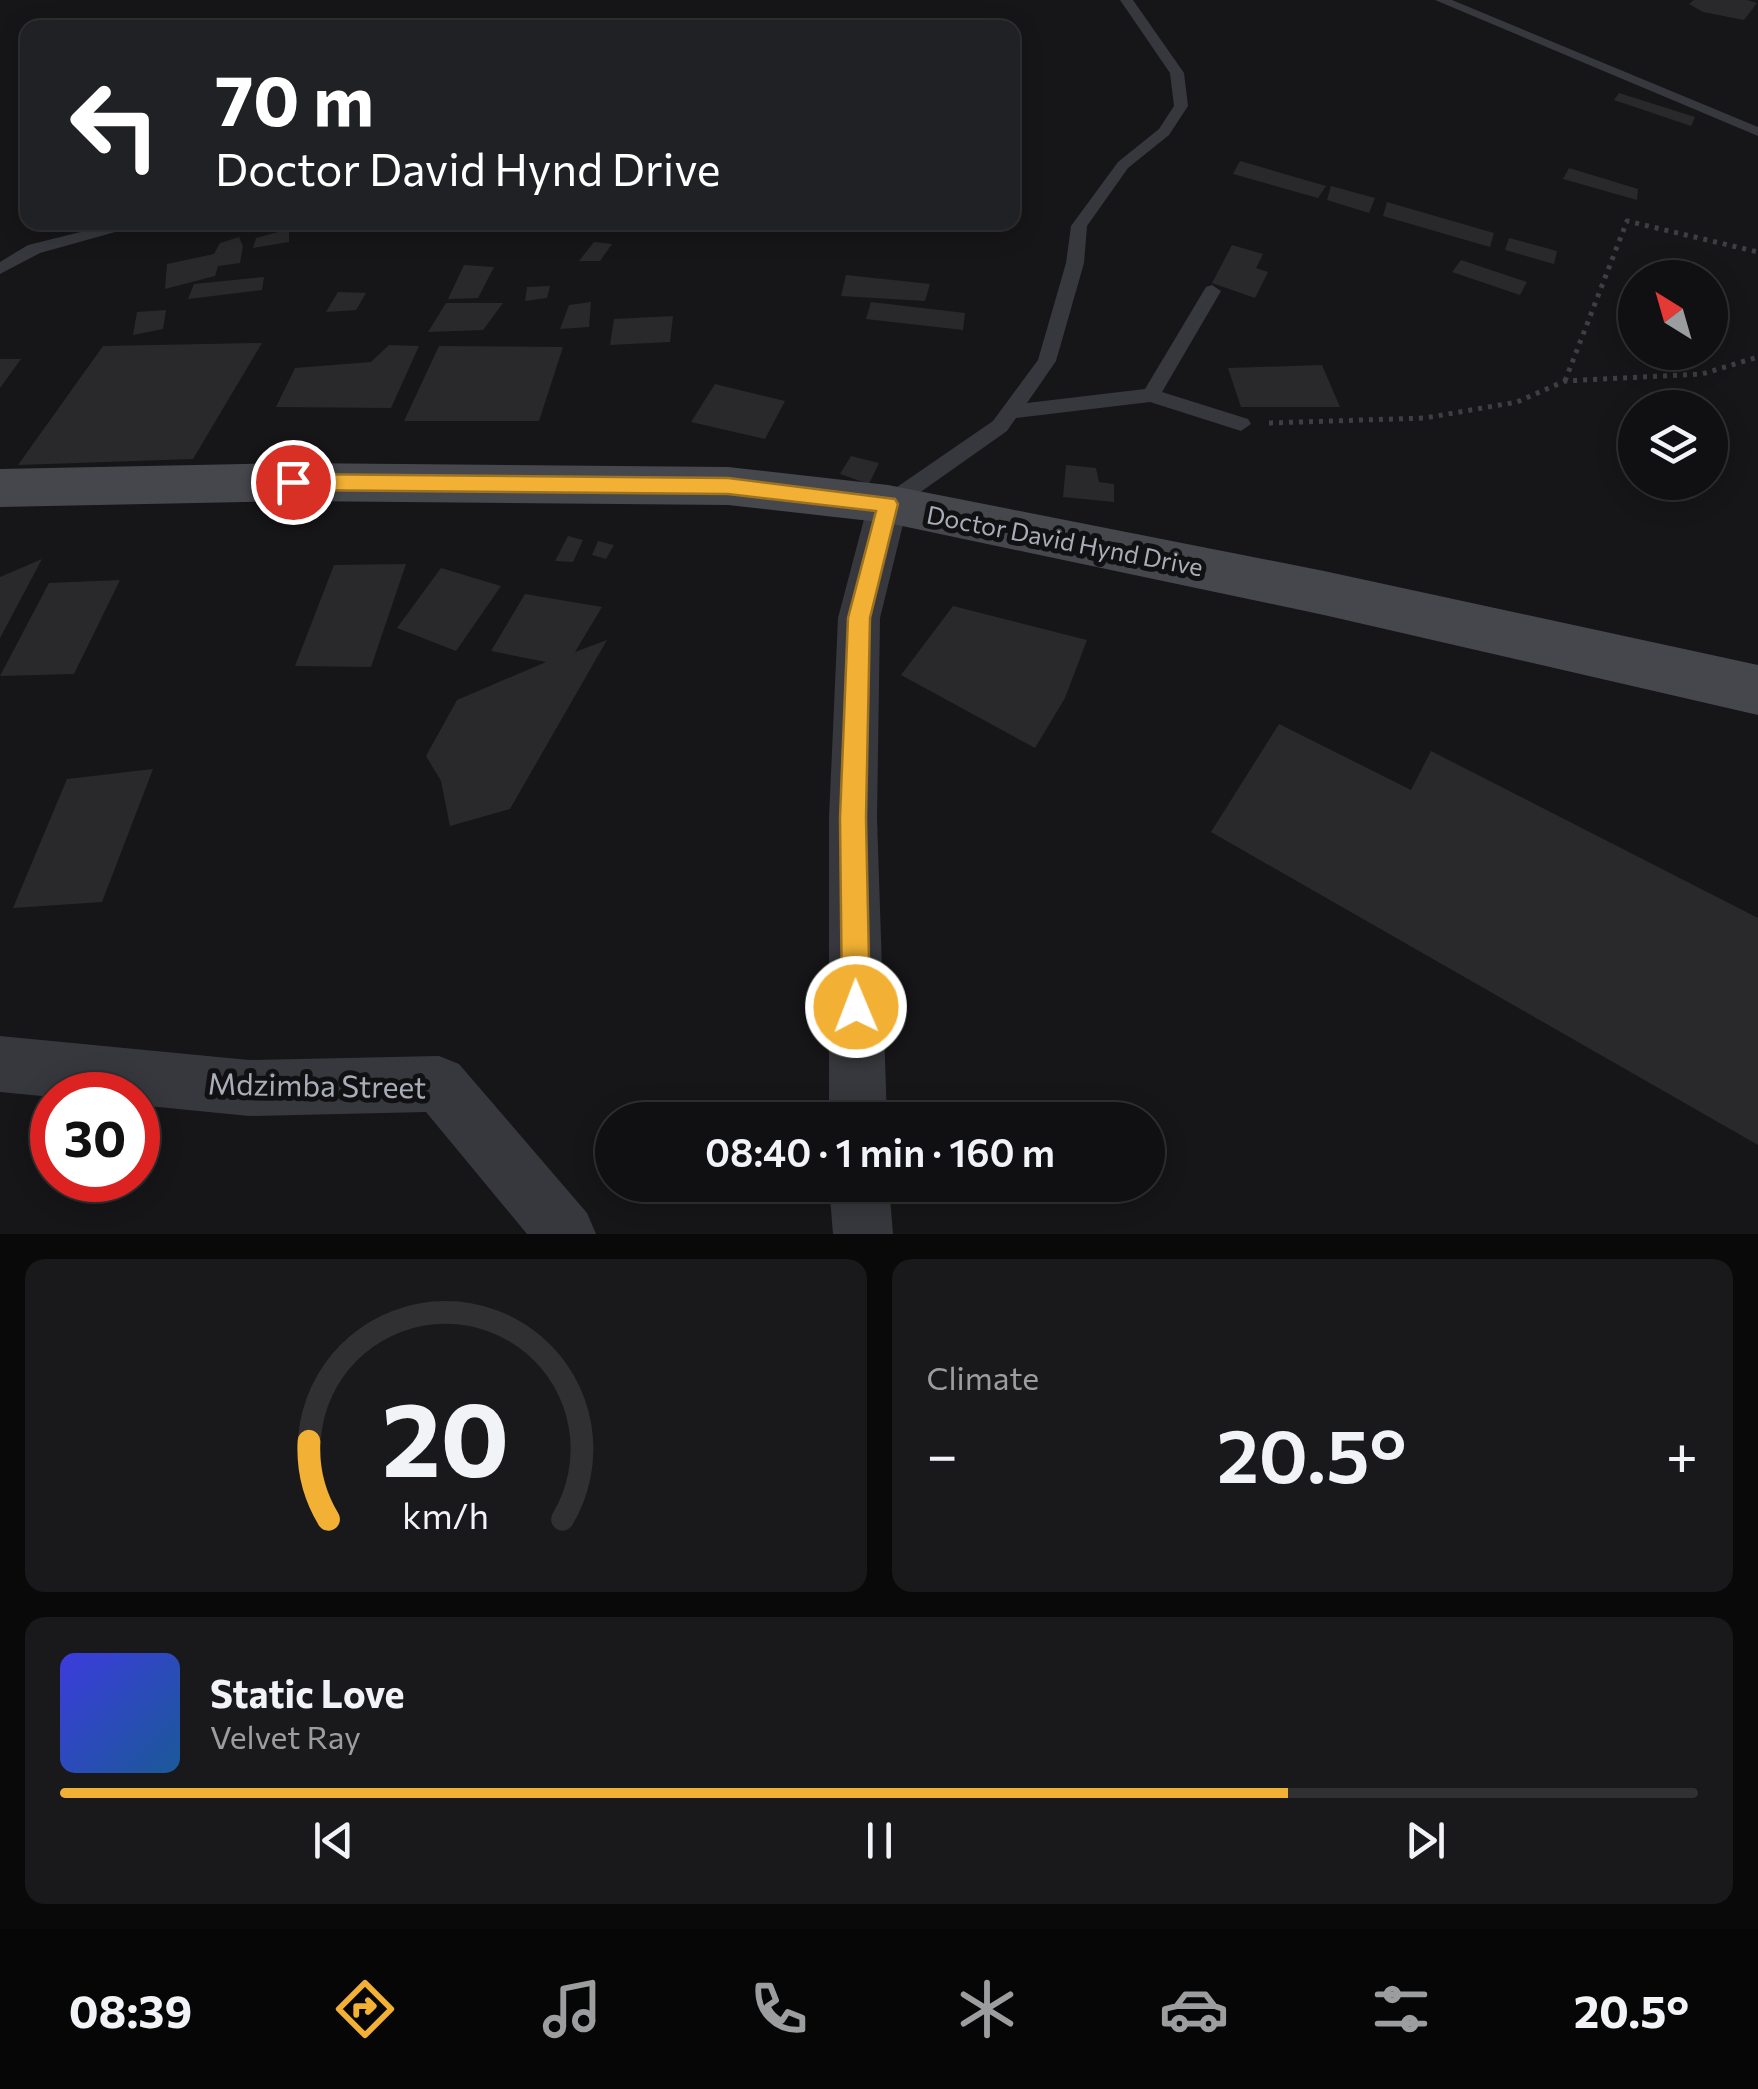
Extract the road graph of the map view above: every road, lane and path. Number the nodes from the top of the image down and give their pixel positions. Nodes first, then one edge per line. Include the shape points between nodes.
1 (1126, 0) edge
2 (1441, 0) edge
3 (1758, 132) edge
4 (113, 230) edge
5 (1758, 252) edge
6 (0, 270) edge
7 (1212, 292) dead end
8 (1758, 357) edge
9 (1565, 381) junction
10 (1151, 395) junction
11 (1010, 412) junction
12 (1241, 424) joint
13 (0, 488) edge
14 (888, 504) junction
15 (1758, 690) edge
16 (0, 1064) edge
17 (858, 1102) edge
18 (860, 1202) edge
19 (566, 1234) edge
20 (863, 1234) edge

1 - 11 lane via 1177,73 1181,106 1164,132 1123,165 1079,226 1046,361
2 - 3 lane
4 - 6 lane via 34,250
5 - 9 path via 1627,222
7 - 10 lane
8 - 9 path via 1702,374
9 - 12 path via 1518,402 1425,418
10 - 11 lane
10 - 12 lane
11 - 14 lane via 1000,426
13 - 14 main road, Doctor David Hynd Drive via 293,482 728,486
14 - 15 main road, Doctor David Hynd Drive
14 - 17 street via 859,618 853,818
16 - 19 street, Mdzimba Street via 248,1088 439,1084
18 - 20 street

